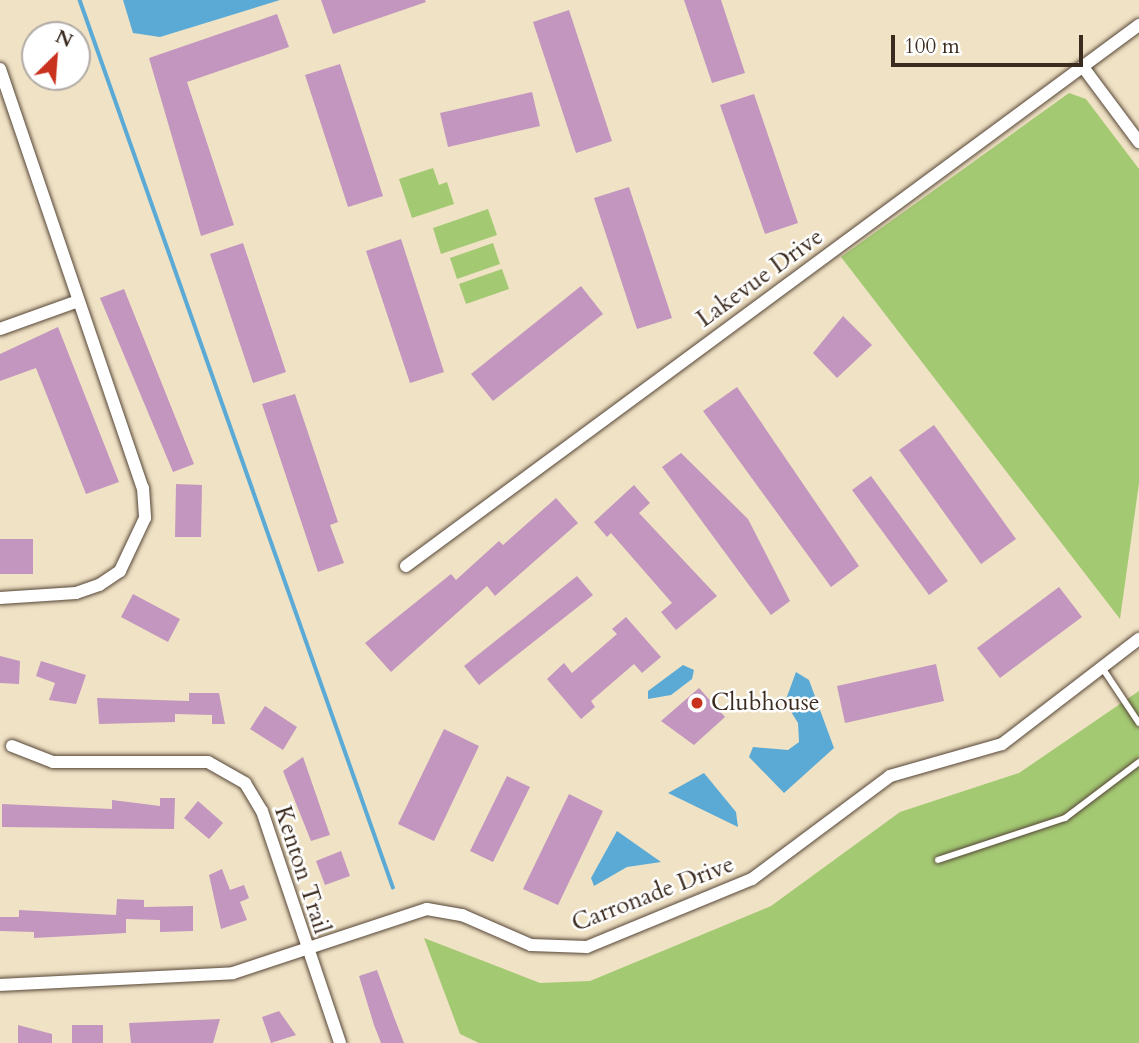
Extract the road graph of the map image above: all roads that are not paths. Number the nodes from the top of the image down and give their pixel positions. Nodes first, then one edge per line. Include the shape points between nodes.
1 (1139, 25) edge
2 (1083, 66) junction
3 (0, 69) edge
4 (1139, 142) edge
5 (78, 301) junction
6 (0, 329) edge
7 (406, 566) dead end
8 (0, 598) edge
9 (1139, 639) edge
10 (1103, 669) junction
11 (1139, 723) edge
12 (12, 746) dead end
13 (1139, 762) edge
14 (939, 860) dead end
15 (307, 950) junction
16 (0, 985) edge
17 (340, 1043) edge

1 - 2 street, Lakevue Drive
2 - 4 street
2 - 7 street, Lakevue Drive
3 - 5 street
5 - 6 street
5 - 8 street via 143,488 145,518 120,571 99,585 76,593
9 - 10 street, Carronade Drive
10 - 11 lane
10 - 15 street, Carronade Drive via 1002,744 890,776 752,878 587,947 531,945 462,915 427,909
12 - 15 street, Kenton Trail via 53,762 198,761 239,778 262,811
13 - 14 lane via 1065,818
15 - 16 street, Carronade Drive via 210,977
15 - 17 street, Kenton Trail

